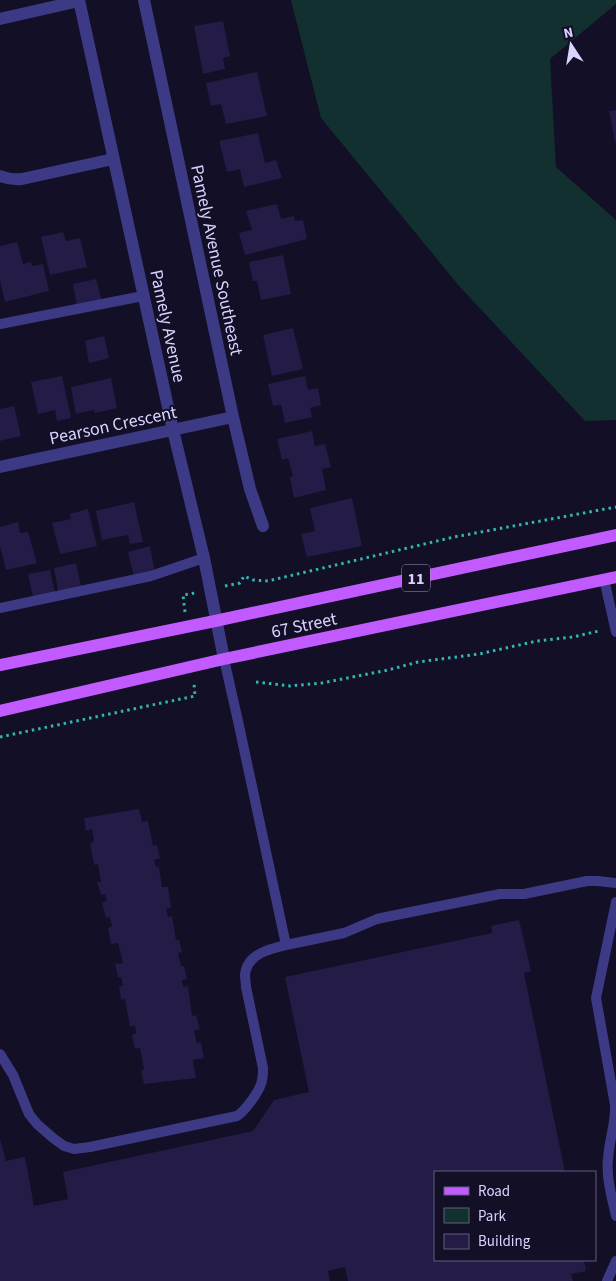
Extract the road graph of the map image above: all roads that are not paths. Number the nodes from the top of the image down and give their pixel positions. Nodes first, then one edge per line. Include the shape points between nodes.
1 (144, 0) edge
2 (79, 1) edge
3 (0, 19) edge
4 (113, 159) junction
5 (0, 176) edge
6 (143, 296) junction
7 (0, 324) edge
8 (233, 417) junction
9 (173, 430) junction
10 (0, 467) edge
11 (263, 526) dead end
12 (616, 535) edge
13 (204, 558) junction
14 (610, 578) edge
15 (0, 608) edge
16 (215, 621) junction
17 (616, 632) edge
18 (224, 659) junction
19 (0, 665) edge
20 (0, 711) edge
21 (616, 883) edge
22 (616, 902) edge
23 (286, 945) junction
24 (0, 1054) edge
25 (616, 1216) edge
26 (616, 1261) edge
27 (607, 1281) edge

1 - 8 street, Pamely Avenue Southeast
2 - 3 street
2 - 4 street, Pamely Avenue
4 - 5 street via 22,179
4 - 6 street, Pamely Avenue
6 - 7 lane
6 - 9 street, Pamely Avenue
8 - 9 street, Pearson Crescent
8 - 11 street, Pamely Avenue Southeast via 250,489
9 - 10 street, Pearson Crescent
9 - 13 street, Pamely Avenue
12 - 16 main road, 67 Street / 11
13 - 15 lane via 151,576
13 - 16 street, Pamely Avenue
14 - 17 lane
14 - 18 main road, 67 Street / 11
16 - 18 street, Pamely Avenue
16 - 19 main road, 67 Street / 11
18 - 20 main road, 67 Street / 11
18 - 23 lane
21 - 23 lane via 588,881 524,894 500,894 377,920 344,933
22 - 25 lane via 596,998 615,1105 608,1173
23 - 24 lane via 260,953 248,966 245,975 263,1076 260,1087 237,1116 74,1149 64,1146 32,1119
26 - 27 lane

